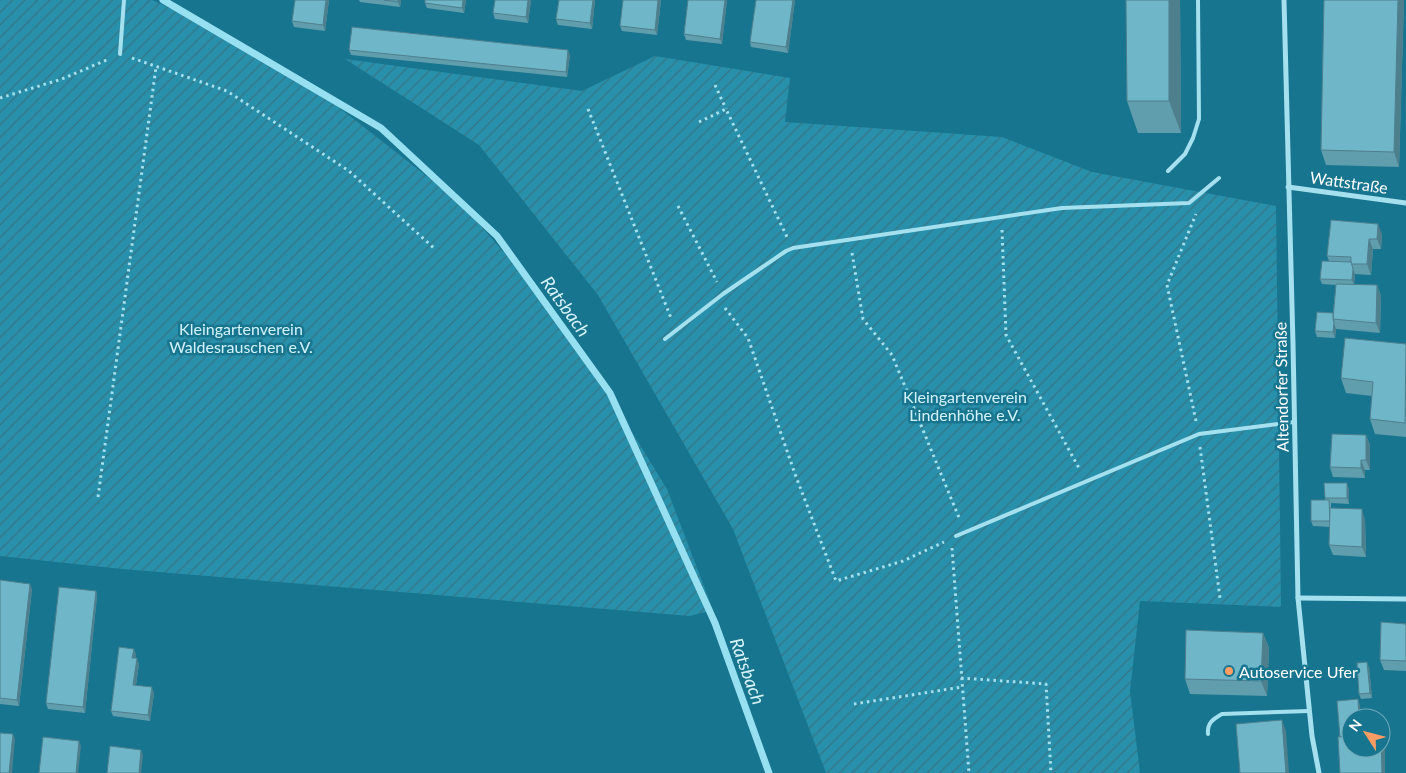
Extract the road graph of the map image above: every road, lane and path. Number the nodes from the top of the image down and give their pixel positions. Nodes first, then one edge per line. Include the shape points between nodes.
1 (124, 0) edge
2 (1198, 0) edge
3 (1284, 0) edge
4 (120, 54) junction
5 (156, 67) junction
6 (715, 85) dead end
7 (0, 98) edge
8 (588, 109) dead end
9 (726, 109) junction
10 (699, 122) dead end
11 (1168, 171) dead end
12 (1218, 178) dead end
13 (1288, 186) junction
14 (1207, 188) junction
15 (1406, 203) edge
16 (678, 206) dead end
17 (1002, 216) junction
18 (849, 240) junction
19 (793, 248) junction
20 (436, 250) dead end
21 (723, 294) junction
22 (718, 298) junction
23 (676, 330) junction
24 (666, 338) dead end
25 (1294, 422) junction
26 (1199, 434) junction
27 (1086, 482) junction
28 (98, 497) dead end
29 (965, 532) junction
30 (956, 536) junction
31 (1220, 598) dead end
32 (1298, 598) junction
33 (1406, 599) edge
34 (962, 678) junction
35 (962, 687) junction
36 (854, 704) dead end
37 (1309, 710) junction
38 (1208, 734) dead end
39 (969, 773) edge
40 (1051, 773) edge
41 (1319, 773) edge

1 - 4 lane
2 - 11 lane via 1199,118 1185,154
3 - 13 street, Altendorfer Straße
4 - 5 path
4 - 7 path via 62,79
5 - 20 path via 227,91 349,171
5 - 28 path
6 - 9 path
8 - 23 path
9 - 10 path
9 - 19 path
12 - 14 lane
13 - 15 street, Wattstraße
13 - 25 street, Altendorfer Straße
14 - 17 lane via 1189,203 1062,208
14 - 26 path via 1167,285
16 - 21 path
17 - 18 lane
17 - 27 path via 1006,335
18 - 19 lane
18 - 29 path via 863,319 892,355
19 - 21 lane
21 - 22 lane
22 - 23 lane
22 - 30 path via 748,338 836,580 903,562
23 - 24 lane
25 - 26 lane
25 - 32 street, Altendorfer Straße
26 - 27 lane
26 - 31 path
27 - 29 lane
29 - 30 lane
30 - 34 path via 951,551
32 - 33 street
32 - 37 street, Altendorfer Straße
34 - 35 path
34 - 40 path via 1046,684
35 - 36 path
35 - 39 path
37 - 38 lane via 1222,714 1213,719
37 - 41 street, Altendorfer Straße

